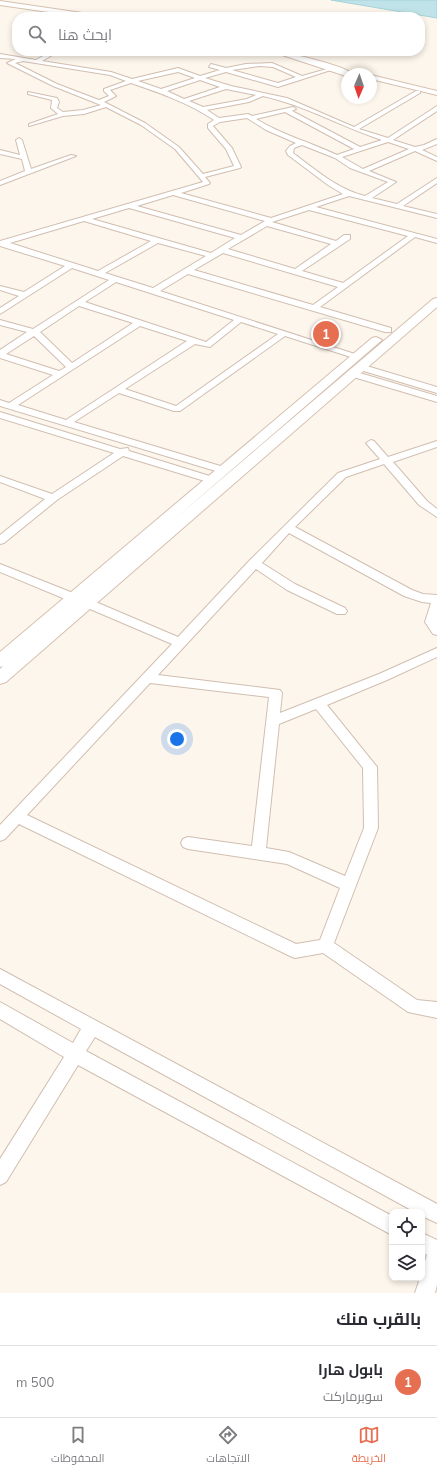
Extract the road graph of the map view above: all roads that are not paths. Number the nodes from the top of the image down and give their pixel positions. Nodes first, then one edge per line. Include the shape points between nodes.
1 (0, 3) edge
2 (0, 6) edge
3 (42, 12) edge
4 (62, 12) edge
5 (0, 56) edge
6 (46, 56) edge
7 (290, 56) edge
8 (301, 56) edge
9 (23, 59) junction
10 (37, 61) junction
11 (211, 66) dead end
12 (332, 68) junction
13 (341, 69) edge
14 (228, 70) junction
15 (341, 70) edge
16 (251, 77) junction
17 (201, 78) junction
18 (303, 78) junction
19 (377, 78) edge
20 (131, 81) junction
21 (377, 82) edge
22 (226, 87) junction
23 (161, 91) junction
24 (418, 92) junction
25 (30, 93) dead end
26 (437, 93) edge
27 (261, 94) junction
28 (437, 97) edge
29 (183, 101) junction
30 (98, 102) junction
31 (107, 105) junction
32 (305, 107) junction
33 (437, 108) edge
34 (202, 110) junction
35 (287, 111) junction
36 (62, 114) junction
37 (251, 118) junction
38 (218, 120) junction
39 (30, 125) dead end
40 (354, 129) junction
41 (20, 140) dead end
42 (389, 140) junction
43 (437, 141) edge
44 (300, 143) junction
45 (415, 149) junction
46 (360, 150) junction
47 (0, 152) edge
48 (73, 156) dead end
49 (337, 157) junction
50 (25, 158) junction
51 (437, 159) edge
52 (364, 171) junction
53 (29, 172) junction
54 (201, 176) junction
55 (437, 180) edge
56 (0, 183) edge
57 (173, 193) junction
58 (349, 194) junction
59 (367, 198) junction
60 (129, 206) junction
61 (307, 206) junction
62 (398, 206) junction
63 (437, 216) edge
64 (84, 219) junction
65 (268, 221) junction
66 (413, 235) junction
67 (347, 237) dead end
68 (242, 238) junction
69 (157, 240) junction
70 (437, 241) edge
71 (1, 243) edge
72 (338, 244) junction
73 (222, 250) junction
74 (212, 256) junction
75 (71, 265) junction
76 (188, 270) junction
77 (296, 272) junction
78 (98, 274) junction
79 (115, 279) junction
80 (344, 286) junction
81 (0, 288) edge
82 (437, 289) edge
83 (154, 291) junction
84 (25, 296) junction
85 (437, 301) edge
86 (79, 303) junction
87 (314, 308) junction
88 (0, 312) edge
89 (240, 318) junction
90 (0, 322) edge
91 (139, 323) junction
92 (388, 330) junction
93 (35, 332) junction
94 (284, 332) junction
95 (193, 340) junction
96 (0, 355) edge
97 (357, 366) junction
98 (70, 367) junction
99 (61, 374) junction
100 (118, 390) junction
101 (437, 390) edge
102 (437, 399) edge
103 (0, 403) edge
104 (11, 406) junction
105 (0, 415) edge
106 (67, 423) junction
107 (134, 443) junction
108 (371, 443) dead end
109 (437, 444) edge
110 (121, 452) junction
111 (386, 461) junction
112 (223, 470) junction
113 (0, 479) edge
114 (212, 480) junction
115 (53, 498) junction
116 (437, 514) edge
117 (288, 528) junction
118 (0, 541) edge
119 (254, 564) junction
120 (0, 568) edge
121 (74, 598) junction
122 (437, 601) edge
123 (87, 603) junction
124 (341, 611) dead end
125 (437, 631) edge
126 (180, 643) junction
127 (437, 652) edge
128 (2, 657) edge
129 (0, 678) edge
130 (147, 678) junction
131 (318, 703) junction
132 (272, 721) junction
133 (17, 817) junction
134 (0, 835) edge
135 (188, 843) dead end
136 (258, 853) junction
137 (349, 885) junction
138 (326, 946) junction
139 (0, 976) edge
140 (0, 1010) edge
141 (437, 1010) edge
142 (92, 1027) junction
143 (75, 1054) junction
144 (0, 1176) edge
145 (437, 1214) edge
146 (389, 1224) edge
147 (425, 1244) edge
148 (437, 1251) edge
149 (425, 1293) edge

1 - 4 main road
2 - 3 main road
5 - 9 street
6 - 10 street
7 - 12 main road
8 - 13 main road
9 - 10 street
9 - 30 street via 10,63
10 - 20 street via 111,74
11 - 14 street
12 - 15 main road
12 - 18 street
14 - 16 street
14 - 17 street
14 - 18 street via 252,64 266,64
16 - 18 street via 278,85
16 - 22 street
17 - 20 street via 178,70
17 - 22 street
17 - 23 street
19 - 26 main road
20 - 23 street
20 - 30 street via 106,90 113,96
21 - 24 main road
22 - 27 street
22 - 29 street
23 - 29 street
24 - 28 main road
24 - 40 street
25 - 36 street via 55,99 54,108
27 - 32 street via 285,99
27 - 34 street via 249,100
29 - 34 street
30 - 31 street
31 - 36 street via 84,112
31 - 54 street via 143,124 177,148
32 - 35 street
32 - 40 street
33 - 42 street
34 - 38 street
35 - 37 street
35 - 46 street
36 - 39 street
37 - 38 street via 248,116
37 - 44 street via 268,129
38 - 54 street via 210,125 211,128 229,148 238,167
40 - 42 street
41 - 50 street
42 - 45 street
42 - 46 street
43 - 45 street
44 - 49 street
44 - 58 street via 292,147 290,154 330,184
45 - 51 street
45 - 52 street
46 - 49 street
47 - 50 street
48 - 53 street
49 - 52 street
50 - 53 street
52 - 59 street via 392,182
53 - 56 street
54 - 57 street via 207,183
55 - 62 street
57 - 60 street
57 - 65 street
58 - 59 street
58 - 61 street
59 - 62 street
60 - 64 street
60 - 68 street
61 - 65 street
61 - 66 street
62 - 63 street
64 - 69 street
64 - 71 street
65 - 68 street
65 - 72 street
66 - 70 street
66 - 80 street
67 - 72 street
68 - 73 street
69 - 74 street
69 - 78 street
71 - 75 street
72 - 77 street
73 - 74 street
73 - 77 street
74 - 76 street
75 - 78 street
75 - 84 street
76 - 83 street
76 - 87 street
77 - 80 street
78 - 79 street
79 - 83 street
79 - 86 street
80 - 87 street
81 - 84 street
82 - 92 main road
83 - 89 street
84 - 88 street
85 - 97 main road
86 - 91 street
86 - 93 street
87 - 92 street
89 - 94 street
89 - 95 street via 207,345
90 - 93 street
91 - 95 street
91 - 98 street
92 - 97 main road
93 - 96 street
93 - 98 street
94 - 97 street
94 - 100 street via 177,409
95 - 100 street
96 - 99 street
97 - 101 street
97 - 102 street
97 - 112 main road
97 - 123 main road
98 - 99 street
99 - 104 street
100 - 106 street
103 - 104 street
104 - 106 street
105 - 110 street
106 - 107 street
107 - 110 street
107 - 112 street
108 - 111 street
109 - 111 street
110 - 114 street
110 - 115 street
111 - 116 street via 423,503
111 - 117 street via 342,475
112 - 114 main road
113 - 115 street
114 - 121 main road
115 - 118 street
117 - 119 street
117 - 122 street via 408,593
119 - 124 street via 291,587
119 - 126 street
120 - 121 street
121 - 128 main road
122 - 125 street via 431,622
123 - 126 street
123 - 129 main road
126 - 130 street
127 - 131 street
130 - 132 street via 276,693
130 - 133 street
131 - 132 street
131 - 137 street via 370,767 371,828
132 - 136 street
133 - 134 street
133 - 138 street via 295,951
135 - 136 street
136 - 137 street via 288,858
137 - 138 street
138 - 141 street via 414,1007
139 - 142 street
140 - 143 street
142 - 143 street
142 - 145 street
143 - 144 street
143 - 146 street
147 - 148 street
148 - 149 street

